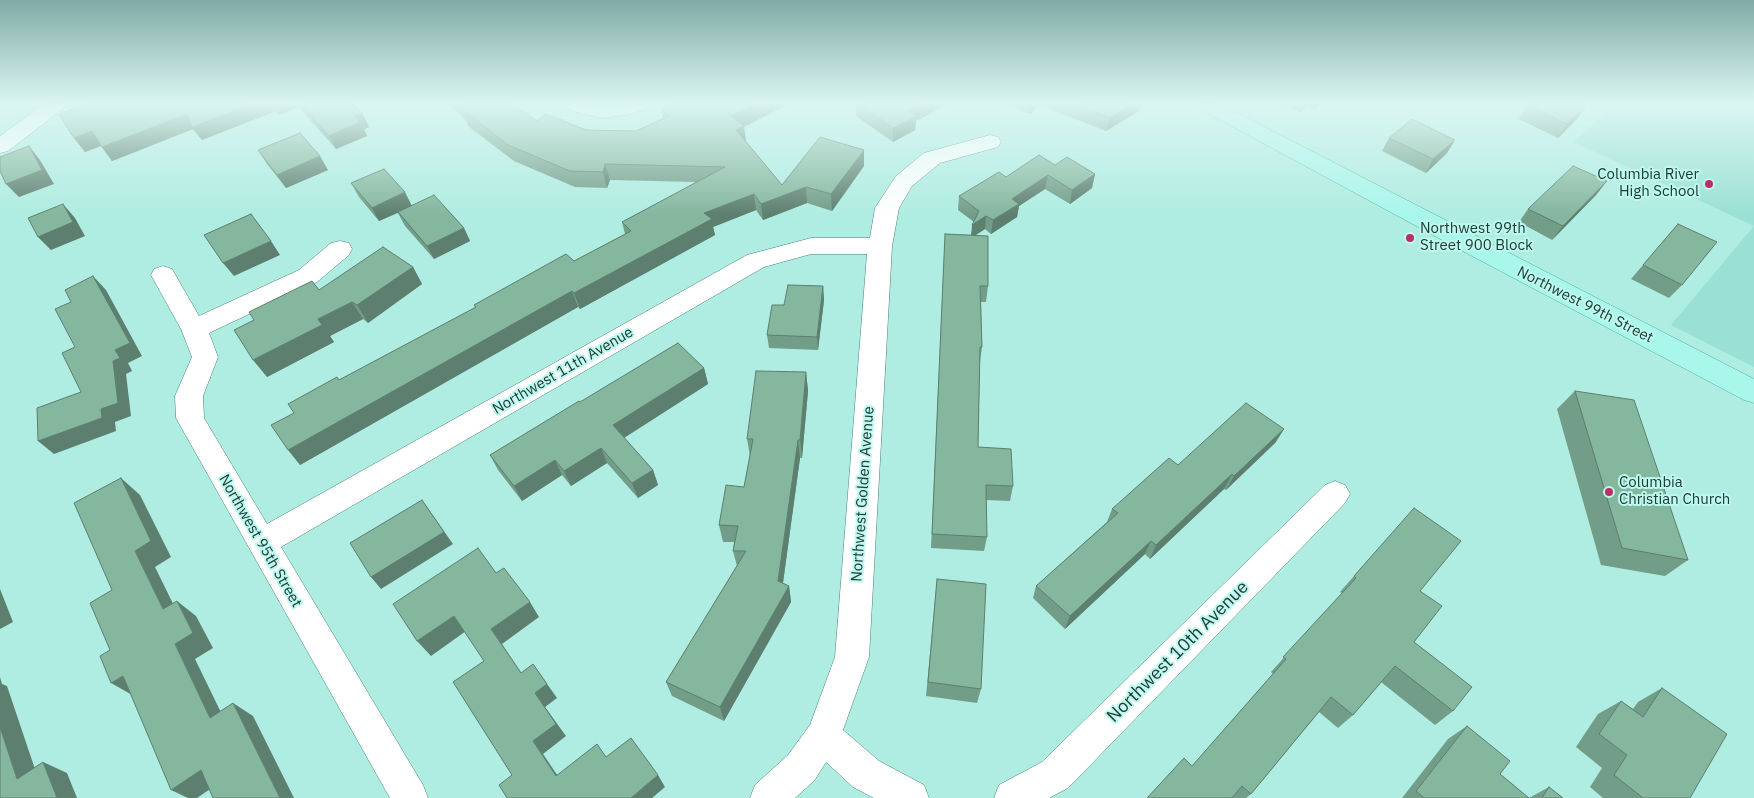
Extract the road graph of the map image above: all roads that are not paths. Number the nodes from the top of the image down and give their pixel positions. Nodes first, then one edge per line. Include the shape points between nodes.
1 (1275, 141) edge
2 (990, 142) dead end
3 (880, 246) junction
4 (340, 249) dead end
5 (163, 275) dead end
6 (194, 329) junction
7 (1754, 392) edge
8 (1335, 494) dead end
9 (262, 543) junction
10 (823, 736) junction
11 (410, 798) edge
12 (768, 798) edge
13 (912, 798) edge
14 (1012, 798) edge

1 - 7 main road, Northwest 99th Street
2 - 3 street, Northwest Golden Avenue via 932,158 904,181 887,208
3 - 9 street, Northwest 11th Avenue via 811,246 756,260
3 - 10 street, Northwest Golden Avenue via 852,657
4 - 6 street via 308,276
5 - 6 street, Northwest 95th Street
6 - 9 street, Northwest 95th Street via 205,357 189,396 190,418
8 - 14 street, Northwest 10th Avenue via 1055,775
9 - 11 street, Northwest 95th Street
10 - 12 street via 801,768
10 - 13 street via 866,774

